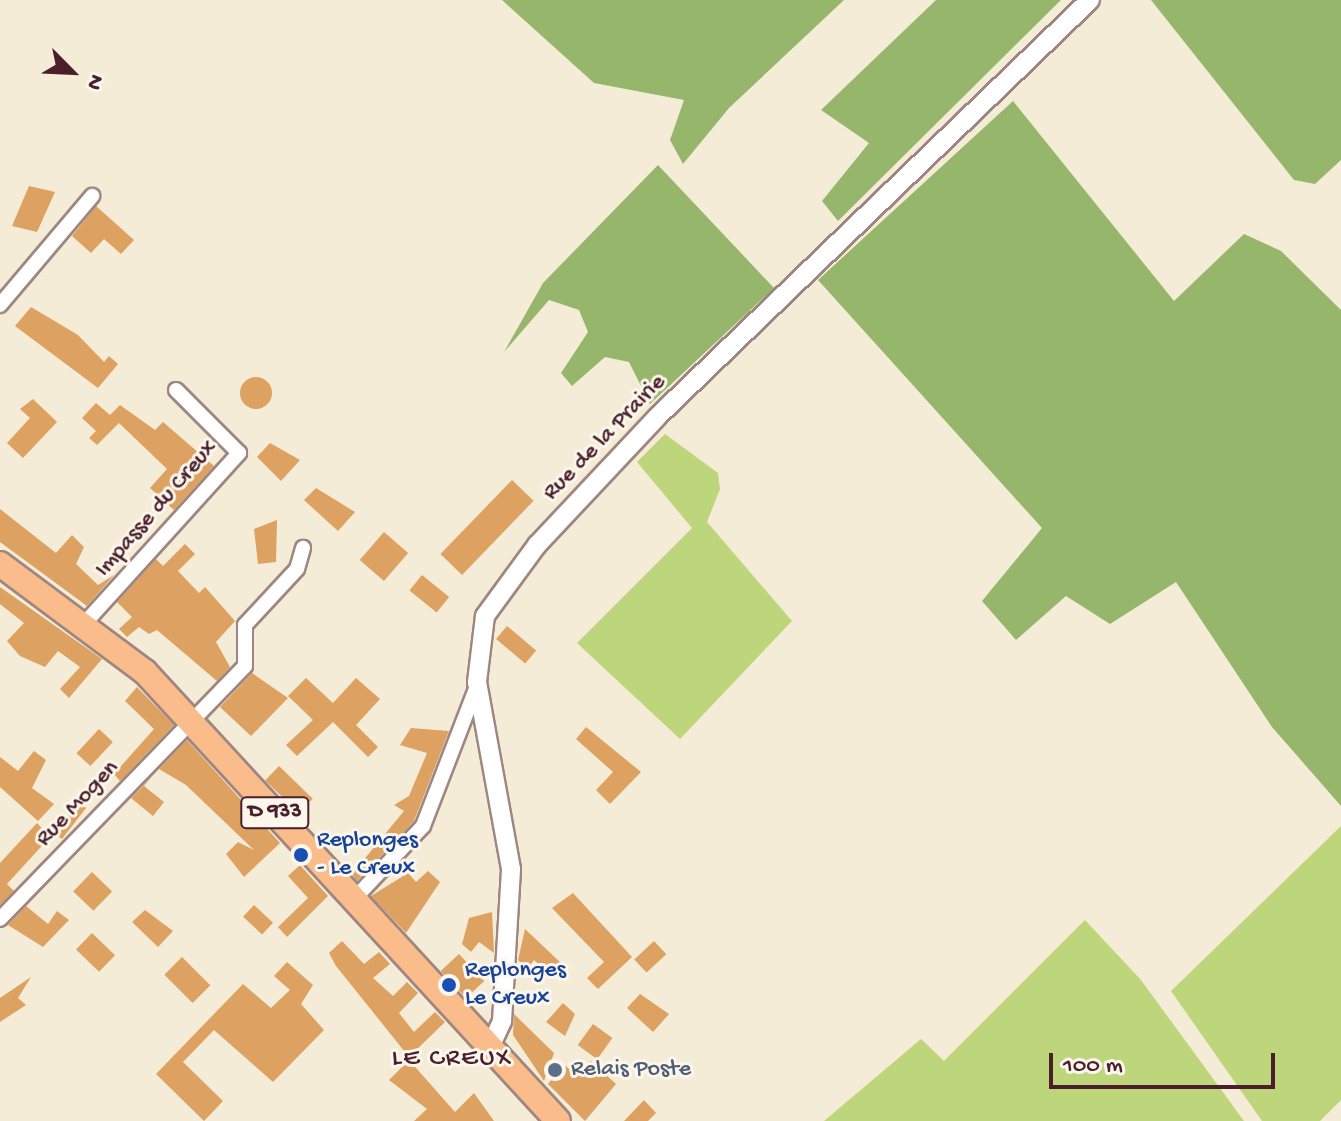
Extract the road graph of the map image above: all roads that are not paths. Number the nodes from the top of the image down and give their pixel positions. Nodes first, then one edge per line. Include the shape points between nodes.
1 (1090, 0) edge
2 (92, 196) dead end
3 (0, 305) edge
4 (176, 390) dead end
5 (303, 548) dead end
6 (0, 564) edge
7 (84, 624) junction
8 (477, 682) junction
9 (187, 718) junction
10 (462, 739) junction
11 (489, 744) junction
12 (354, 899) junction
13 (0, 919) edge
14 (490, 1047) junction
15 (545, 1117) edge

1 - 8 street, Rue de la Prairie via 657,417 537,545 485,616
2 - 3 street
4 - 7 street, Impasse du Creux via 239,453
5 - 9 street, Rue Mogen via 297,569 245,625 245,666
6 - 7 main road, D 933
7 - 9 main road, D 933 via 145,672
8 - 10 street
8 - 11 street, Rue de la Prairie
9 - 12 main road, D 933
9 - 13 street, Rue Mogen
10 - 11 street
10 - 12 street via 423,826
11 - 14 street, Rue de la Prairie via 511,869 502,1021
12 - 14 main road, D 933
14 - 15 main road, D 933

